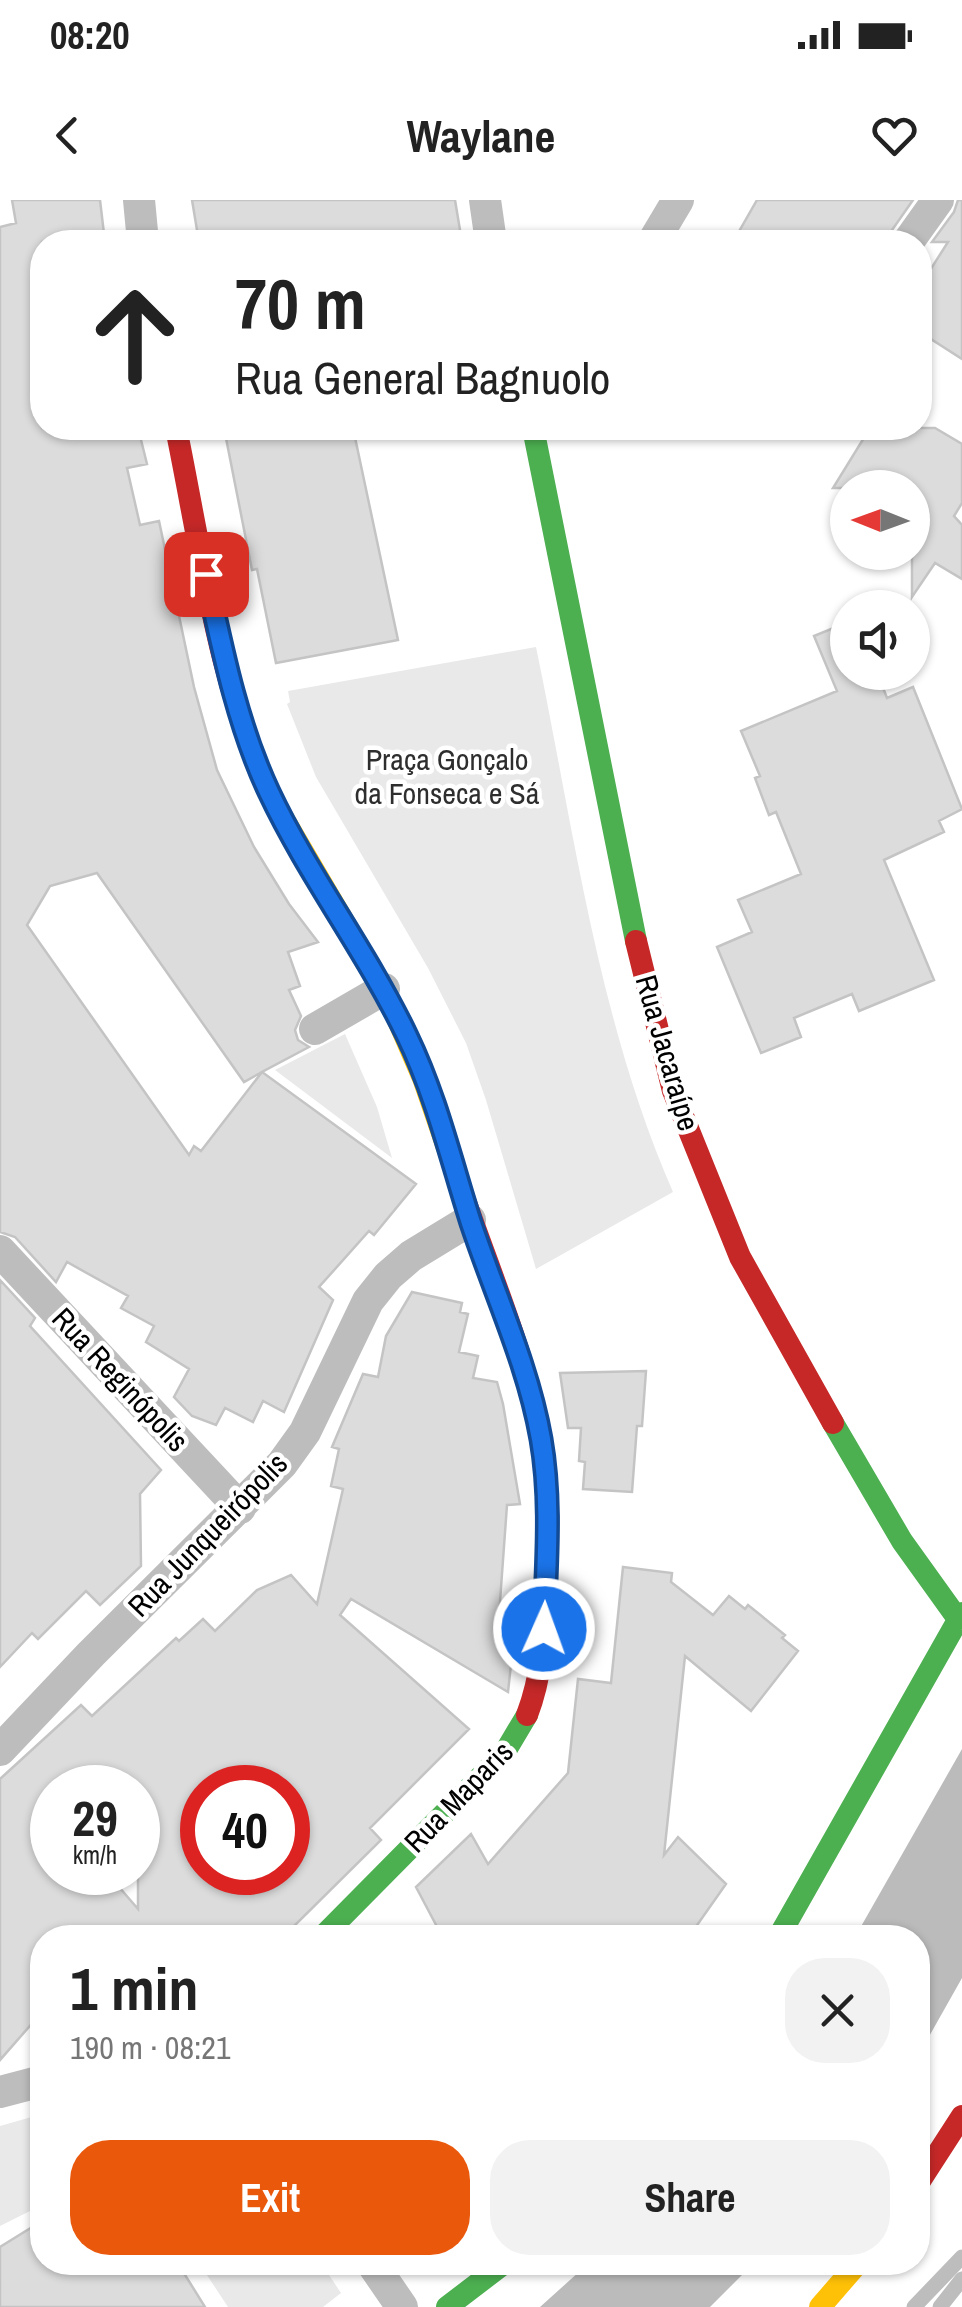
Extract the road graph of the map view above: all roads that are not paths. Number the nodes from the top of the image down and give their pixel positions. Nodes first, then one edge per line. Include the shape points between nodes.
1 (139, 200) edge
2 (485, 200) edge
3 (678, 200) edge
4 (938, 200) edge
5 (141, 230) edge
6 (489, 230) edge
7 (660, 230) edge
8 (917, 230) edge
9 (179, 440) edge
10 (534, 440) edge
11 (384, 988) junction
12 (315, 1029) dead end
13 (470, 1220) junction
14 (0, 1251) edge
15 (240, 1508) junction
16 (960, 1616) edge
17 (0, 1750) edge
18 (334, 1925) edge
19 (785, 1925) edge
20 (30, 2084) edge
21 (0, 2092) edge
22 (962, 2116) edge
23 (955, 2133) edge
24 (930, 2167) edge
25 (962, 2257) edge
26 (380, 2275) edge
27 (489, 2275) edge
28 (848, 2275) edge
29 (962, 2279) edge
30 (402, 2307) edge
31 (447, 2307) edge
32 (820, 2307) edge
33 (914, 2307) edge
34 (940, 2307) edge

1 - 5 street
2 - 6 street
3 - 7 street
4 - 8 street
9 - 11 main road, Rua Maparis via 250,749 294,840
10 - 16 main road, Rua Jacaraípe via 644,979 673,1091 772,1318 902,1541
11 - 12 street
11 - 13 main road, Rua Maparis via 435,1104
13 - 15 street, Rua Junqueirópolis via 410,1256 378,1289 306,1432
13 - 18 main road, Rua Maparis via 541,1439 547,1493 542,1667 535,1702 505,1752
14 - 15 street, Rua Reginópolis
15 - 17 street, Rua Junqueirópolis
16 - 19 main road
20 - 21 street
22 - 23 main road
23 - 24 main road
25 - 33 lane
26 - 30 street
27 - 31 main road
28 - 32 main road
29 - 34 lane

